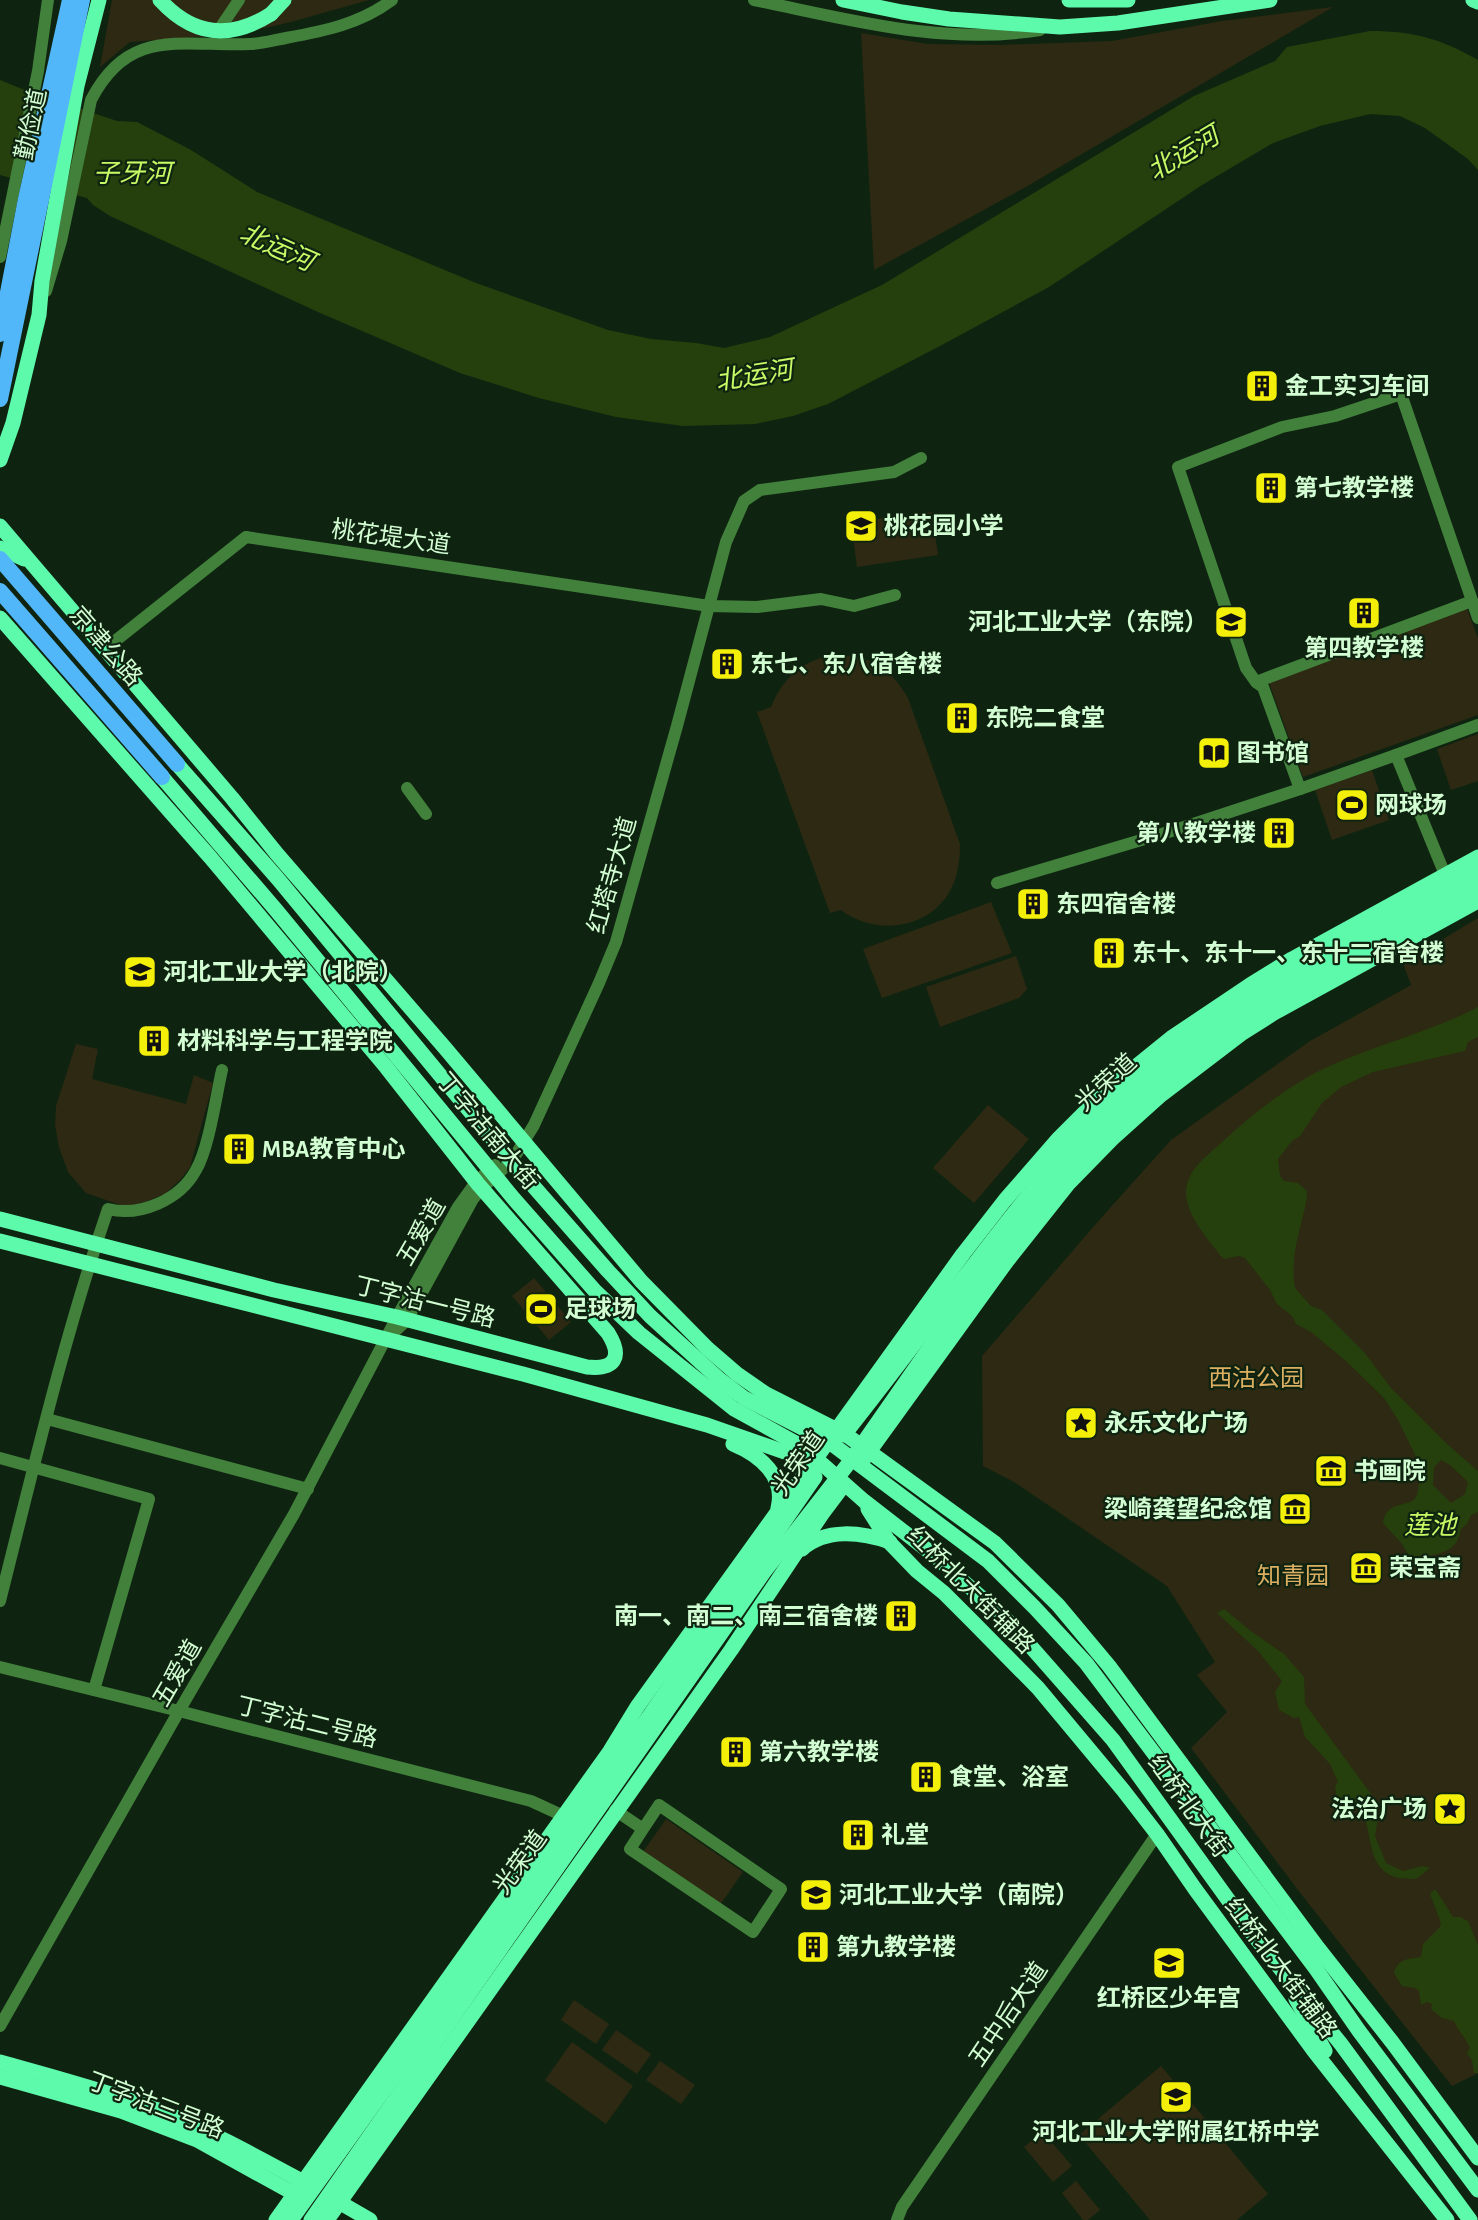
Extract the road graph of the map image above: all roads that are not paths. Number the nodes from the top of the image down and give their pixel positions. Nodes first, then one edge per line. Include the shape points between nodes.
1 (48, 0) edge
2 (70, 0) edge
3 (82, 0) edge
4 (99, 0) edge
5 (160, 0) edge
6 (239, 0) edge
7 (284, 0) edge
8 (392, 0) edge
9 (754, 0) edge
10 (843, 0) edge
11 (1069, 0) edge
12 (1128, 0) edge
13 (1270, 0) edge
14 (1473, 0) edge
15 (1478, 2) edge
16 (1060, 27) junction
17 (210, 43) junction
18 (26, 198) junction
19 (62, 207) junction
20 (0, 257) edge
21 (0, 334) edge
22 (0, 399) edge
23 (921, 458) dead end
24 (0, 460) edge
25 (0, 526) edge
26 (0, 548) edge
27 (0, 559) edge
28 (34, 565) junction
29 (0, 591) edge
30 (895, 595) dead end
31 (1472, 601) junction
32 (709, 606) junction
33 (0, 618) edge
34 (1478, 618) edge
35 (7, 631) edge
36 (105, 649) junction
37 (1256, 682) junction
38 (1478, 725) edge
39 (1396, 755) junction
40 (177, 764) joint
41 (162, 777) joint
42 (407, 788) dead end
43 (1300, 789) junction
44 (426, 814) dead end
45 (1478, 857) edge
46 (1478, 872) edge
47 (997, 883) dead end
48 (1478, 886) edge
49 (1453, 893) junction
50 (1478, 901) edge
51 (362, 1013) junction
52 (387, 1067) junction
53 (222, 1070) dead end
54 (523, 1143) junction
55 (509, 1158) junction
56 (493, 1173) junction
57 (479, 1185) junction
58 (0, 1219) edge
59 (0, 1241) edge
60 (96, 1243) junction
61 (89, 1265) junction
62 (402, 1319) junction
63 (386, 1340) junction
64 (47, 1419) junction
65 (682, 1419) junction
66 (837, 1438) junction
67 (860, 1455) junction
68 (0, 1458) edge
69 (817, 1462) junction
70 (34, 1468) junction
71 (841, 1481) junction
72 (308, 1489) junction
73 (864, 1501) junction
74 (777, 1511) junction
75 (889, 1542) junction
76 (935, 1556) junction
77 (792, 1557) junction
78 (0, 1601) edge
79 (0, 1667) edge
80 (94, 1690) junction
81 (179, 1711) junction
82 (615, 1810) junction
83 (578, 1829) junction
84 (643, 1829) junction
85 (1157, 1834) junction
86 (1195, 1889) junction
87 (1255, 1937) junction
88 (1316, 1968) junction
89 (1281, 1970) junction
90 (0, 2026) edge
91 (1392, 2042) junction
92 (0, 2062) edge
93 (0, 2077) edge
94 (1354, 2099) junction
95 (1478, 2158) edge
96 (1478, 2190) edge
97 (304, 2191) junction
98 (329, 2212) edge
99 (276, 2220) edge
100 (291, 2220) edge
101 (370, 2220) edge
102 (897, 2220) edge
103 (1447, 2220) edge
104 (1470, 2220) edge

1 - 18 street
2 - 18 highway, 勤俭道
3 - 18 highway, 勤俭道
4 - 19 main road via 77,86
5 - 7 main road, bridge via 183,21 224,31 257,22
6 - 17 street
8 - 17 street via 358,20 324,31 252,44
9 - 16 street via 919,32 964,35
10 - 16 main road via 949,19
11 - 12 main road
13 - 16 main road
14 - 15 main road
17 - 19 street via 163,43 131,54 114,66 91,100
18 - 20 street
18 - 21 highway, 勤俭道
18 - 22 highway, 勤俭道
19 - 24 main road via 42,281 39,315 13,423
23 - 32 street, 红塔寺大道 via 894,472 760,490 744,501 726,542
25 - 28 main road
26 - 28 main road
27 - 40 highway, 京津公路
28 - 36 main road
29 - 41 highway, 京津公路
30 - 32 street, 桃花堤大道 via 854,606 821,599 757,607
31 - 34 street
31 - 37 street
31 - 37 street via 1401,394 1335,416 1282,427 1178,467 1246,668
32 - 36 street, 桃花堤大道 via 246,537
32 - 54 street, 红塔寺大道 via 616,942
33 - 35 main road
35 - 52 main road via 210,856
36 - 54 main road
37 - 43 street via 1263,687
38 - 39 street
39 - 43 street
39 - 49 street
40 - 55 main road, 丁字沽南大街 via 278,879
41 - 51 main road, 丁字沽南大街
42 - 44 street
43 - 47 street
45 - 49 main road
46 - 49 main road, 光荣道
48 - 49 main road, 光荣道
49 - 50 main road
49 - 66 main road, 光荣道 via 1304,968 1233,1010 1112,1104 1009,1217
49 - 67 main road via 1241,1034 1136,1117 1061,1192
51 - 52 main road
51 - 56 main road, 丁字沽南大街
52 - 57 main road
53 - 60 street via 196,1170 182,1188 150,1208 127,1212 108,1209
54 - 55 street, 红塔寺大道
54 - 66 main road via 633,1273 708,1349 737,1374
55 - 56 street, 红塔寺大道
55 - 66 main road, 丁字沽南大街 via 650,1316 719,1379 758,1407
56 - 57 street, 五爱道
56 - 69 main road, 丁字沽南大街 via 595,1291 639,1333 734,1409 795,1441
57 - 62 street, 五爱道 via 459,1207
57 - 62 main road, 丁字沽一号路 via 614,1341 612,1363 605,1368 587,1367
58 - 60 main road, 丁字沽一号路
59 - 61 main road, 丁字沽一号路
60 - 61 street
60 - 62 main road, 丁字沽一号路
61 - 63 main road, 丁字沽一号路
61 - 64 street
62 - 63 street, 五爱道
63 - 65 main road, 丁字沽一号路
63 - 72 street, 五爱道
64 - 70 street
64 - 72 street
65 - 69 main road, 丁字沽一号路
65 - 74 main road via 745,1448 763,1462 779,1488
66 - 67 main road, 红桥北大街
66 - 69 main road, 光荣道
67 - 71 main road
67 - 88 main road, 红桥北大街 via 988,1562 1086,1663
67 - 91 main road via 995,1543 1058,1605 1109,1666
68 - 70 street
69 - 71 main road, 红桥北大街
69 - 74 main road
69 - 83 main road, 光荣道
70 - 78 street
70 - 80 street via 149,1498
71 - 73 main road, 红桥北大街
71 - 77 main road
71 - 83 main road, 光荣道 via 764,1572
72 - 81 street, 五爱道
73 - 75 main road, 红桥北大街辅路
73 - 76 main road, 红桥北大街
74 - 83 main road via 637,1707 610,1751
75 - 76 main road
75 - 77 main road via 859,1534 833,1535 807,1545
75 - 85 main road, 红桥北大街辅路 via 1038,1688
76 - 87 main road, 红桥北大街 via 1011,1624 1113,1740
77 - 82 main road
79 - 80 street, 丁字沽二号路
80 - 81 street, 丁字沽二号路
81 - 83 street, 丁字沽二号路 via 531,1801
81 - 90 street, 五爱道
82 - 83 main road
82 - 84 street
83 - 97 main road, 光荣道
83 - 98 main road
84 - 84 street via 630,1849 753,1932 781,1889 659,1805
85 - 86 main road, 红桥北大街辅路
85 - 102 street, 五中后大道 via 902,2207
86 - 87 main road
86 - 94 main road, 红桥北大街辅路
87 - 89 main road, 红桥北大街
88 - 91 main road
88 - 96 main road, 红桥北大街
89 - 94 main road
89 - 104 main road, 红桥北大街 via 1341,2044
91 - 95 main road
92 - 97 main road, 丁字沽三号路 via 109,2093 206,2130
93 - 97 main road, 丁字沽三号路 via 121,2111 197,2140
94 - 103 main road, 红桥北大街辅路
97 - 98 main road, 丁字沽三号路
97 - 99 main road
97 - 100 main road, 光荣道
98 - 101 main road, 丁字沽三号路

